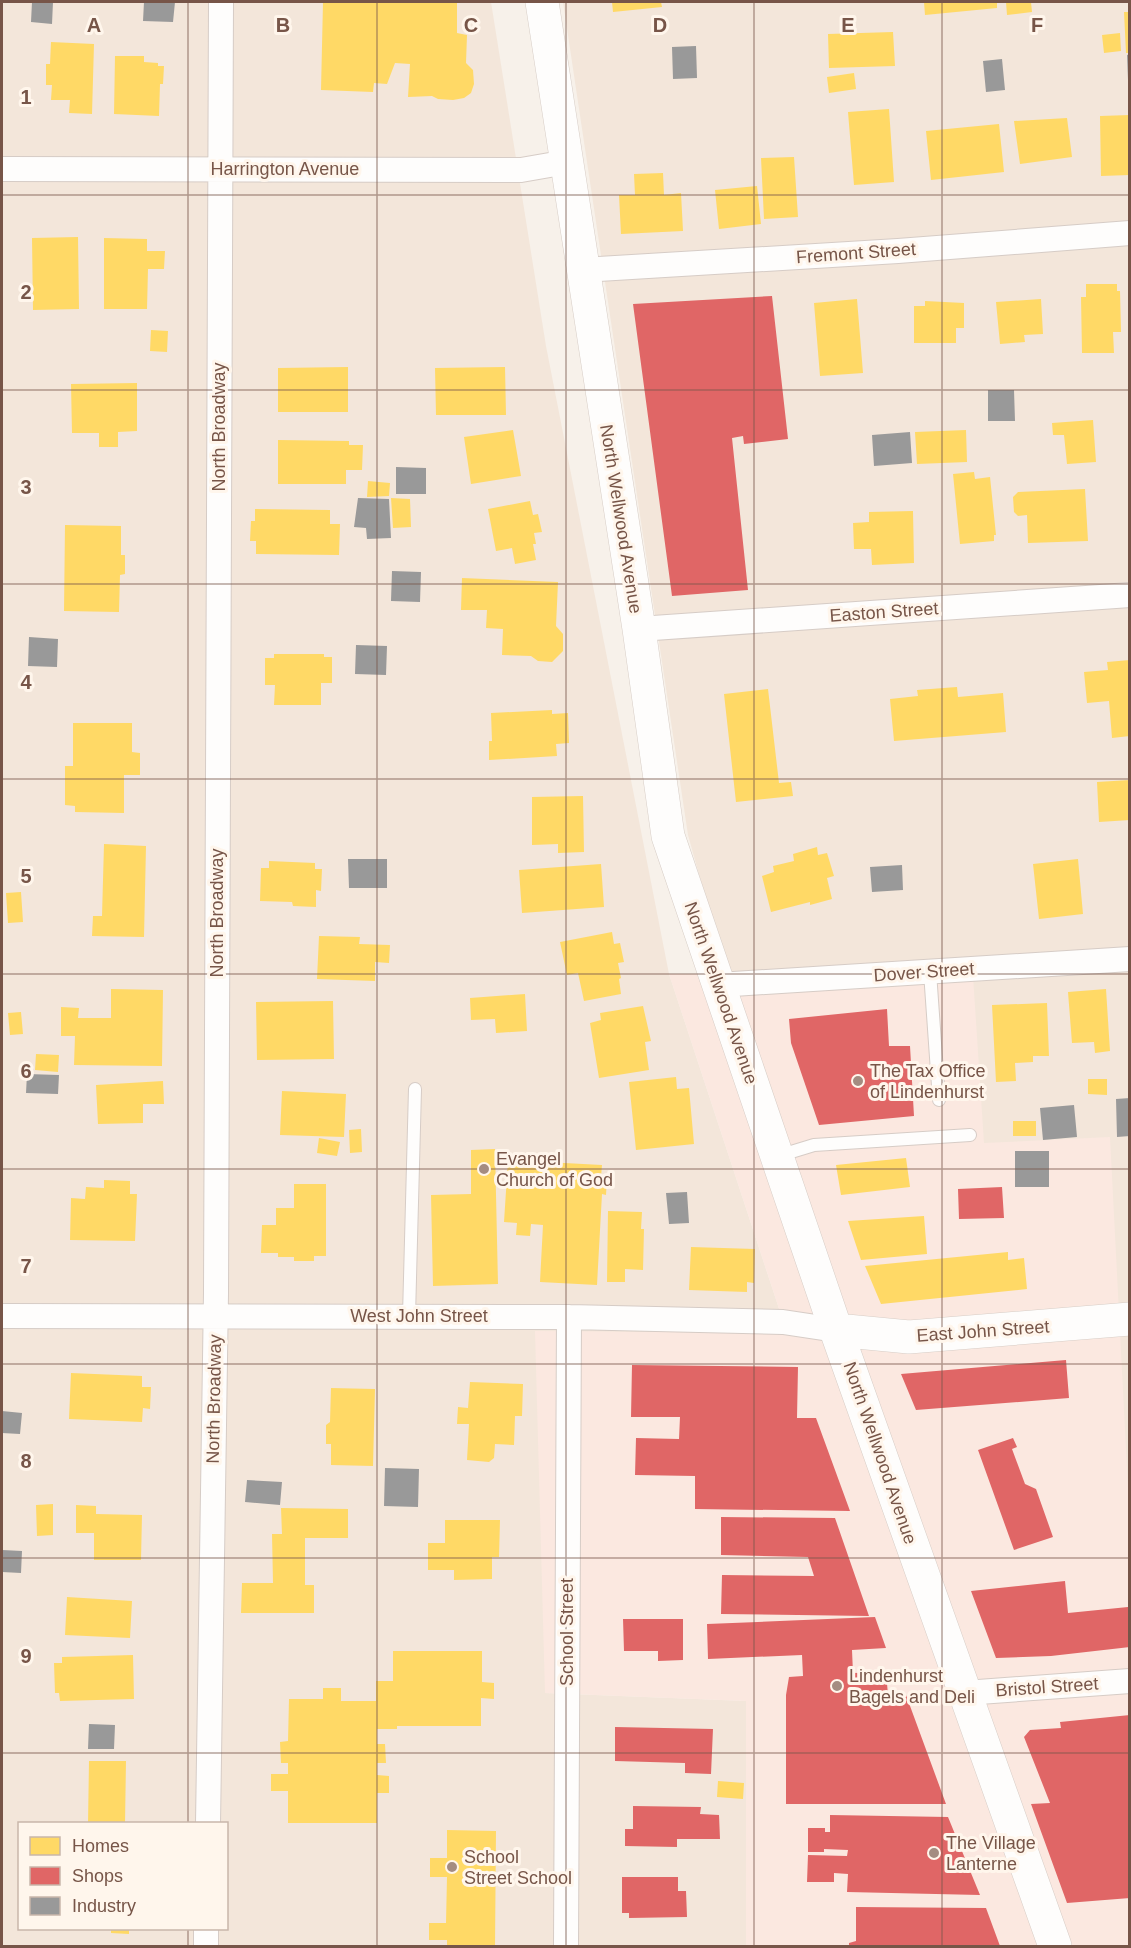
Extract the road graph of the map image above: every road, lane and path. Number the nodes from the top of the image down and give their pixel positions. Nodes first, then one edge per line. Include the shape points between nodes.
1 (220, 2) edge
2 (542, 2) edge
3 (567, 162) junction
4 (2, 169) edge
5 (221, 169) junction
6 (1130, 233) edge
7 (582, 270) junction
8 (1130, 595) edge
9 (639, 629) junction
10 (1130, 959) edge
11 (930, 972) junction
12 (718, 986) junction
13 (415, 1089) dead end
14 (939, 1100) dead end
15 (969, 1135) dead end
16 (777, 1156) junction
17 (216, 1315) junction
18 (2, 1316) edge
19 (409, 1316) junction
20 (569, 1317) junction
21 (1130, 1319) edge
22 (836, 1329) junction
23 (1130, 1681) edge
24 (965, 1693) junction
25 (208, 1822) edge
26 (206, 1930) edge
27 (206, 1947) edge
28 (566, 1947) edge
29 (1055, 1947) edge

1 - 5 street, North Broadway
2 - 3 main road, North Wellwood Avenue
3 - 5 street, Harrington Avenue via 520,170
3 - 7 main road, North Wellwood Avenue
4 - 5 street, Harrington Avenue
5 - 17 street, North Broadway
6 - 7 street, Fremont Street
7 - 9 main road, North Wellwood Avenue
8 - 9 street, Easton Street
9 - 12 main road, North Wellwood Avenue via 668,836
10 - 11 street, Dover Street
11 - 12 street, Dover Street
11 - 14 lane
12 - 16 main road, North Wellwood Avenue
13 - 19 lane
15 - 16 lane via 813,1145
16 - 22 main road, North Wellwood Avenue
17 - 18 street, West John Street
17 - 19 street, West John Street
17 - 25 street, North Broadway
19 - 20 street, West John Street
20 - 22 street, West John Street via 783,1322
20 - 28 street, School Street
21 - 22 main road, East John Street via 909,1337
22 - 24 main road, North Wellwood Avenue
23 - 24 street, Bristol Street
24 - 29 main road, North Wellwood Avenue
26 - 27 street

